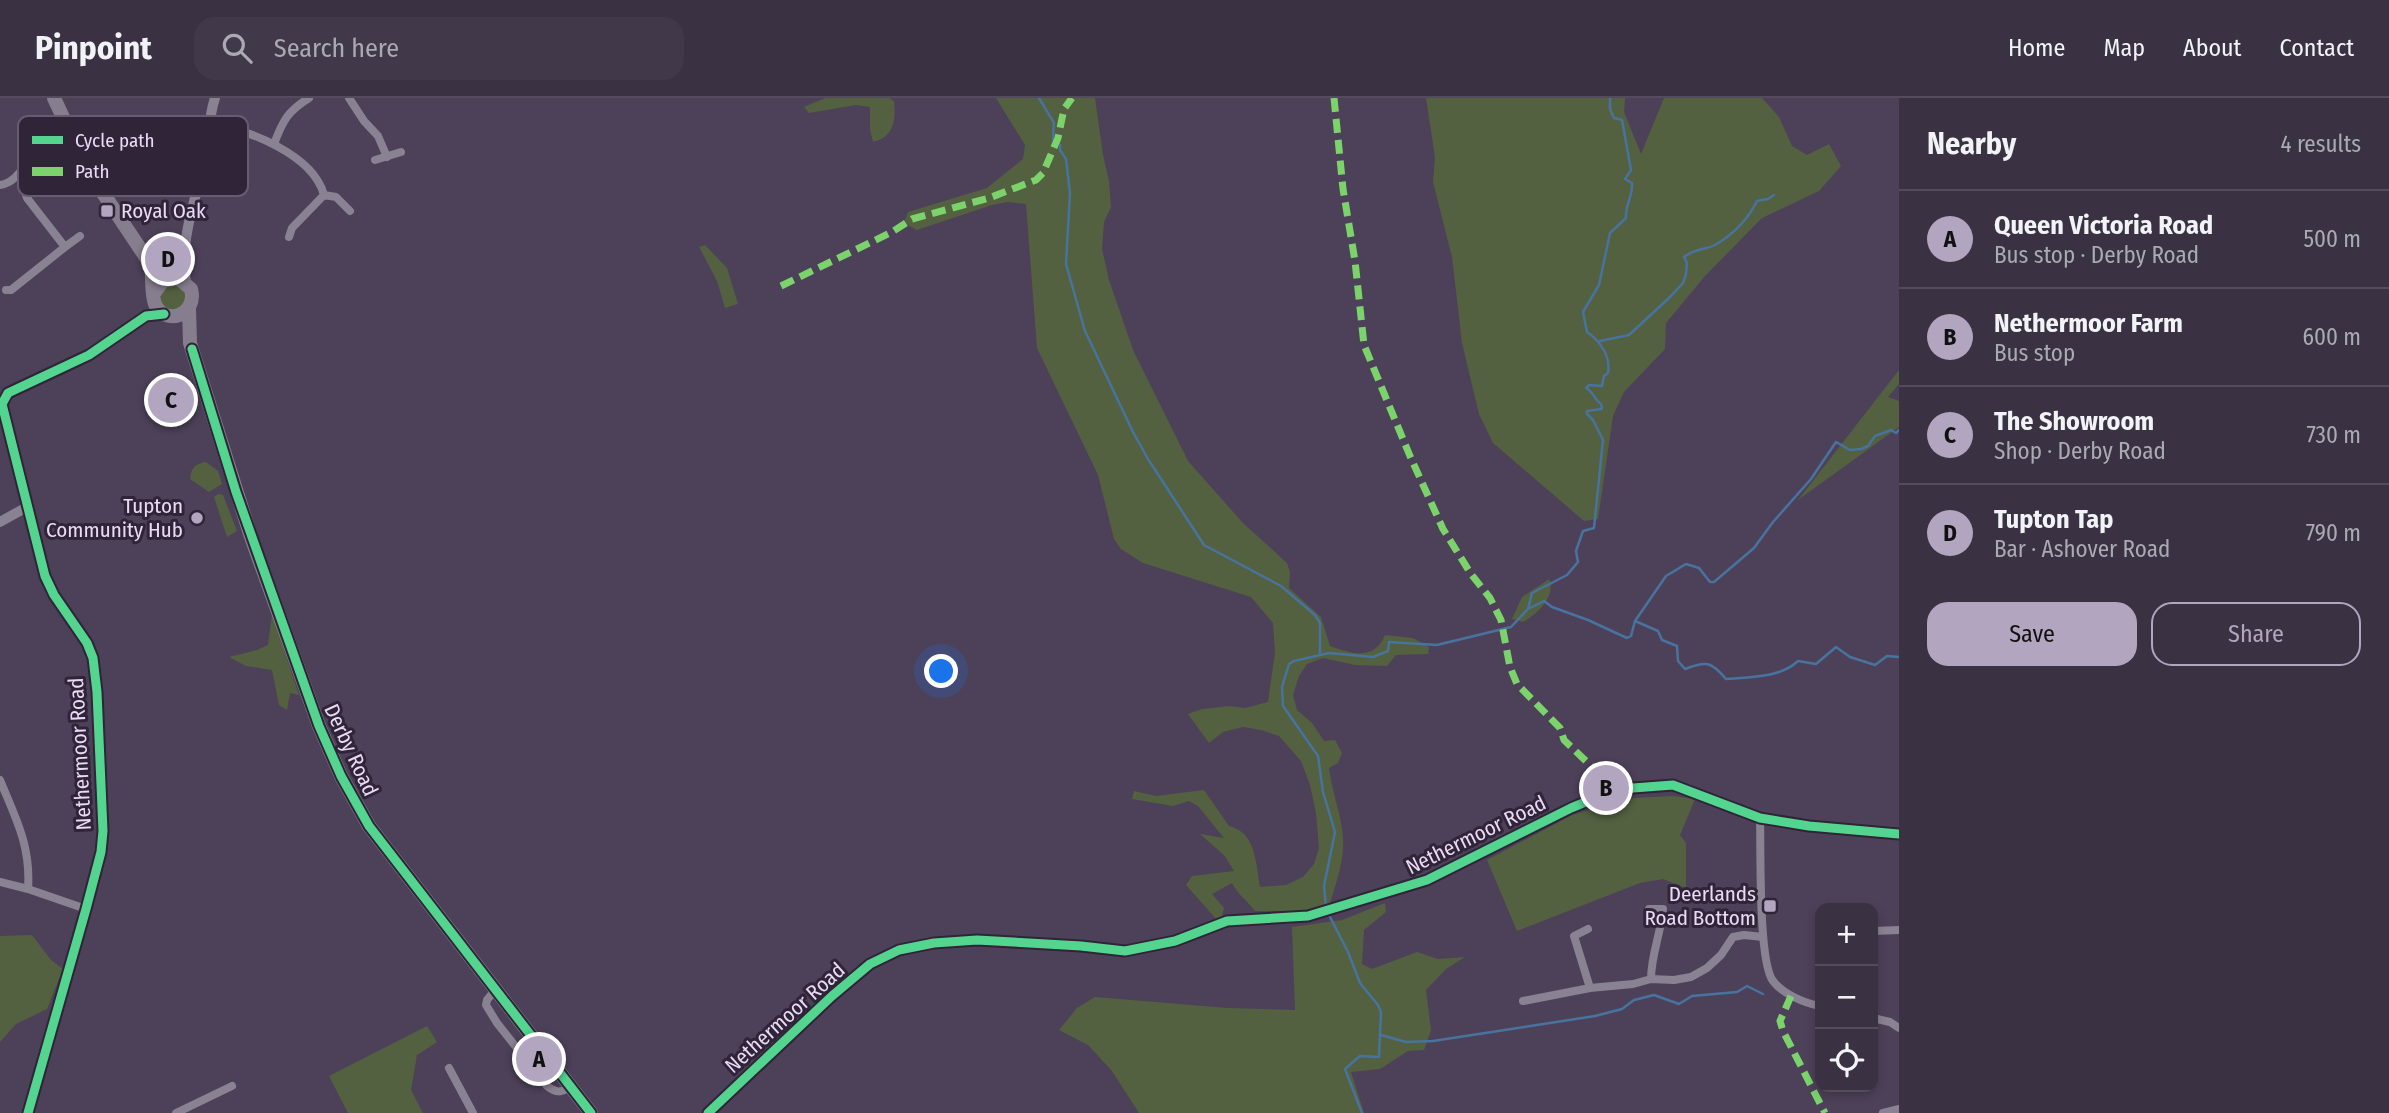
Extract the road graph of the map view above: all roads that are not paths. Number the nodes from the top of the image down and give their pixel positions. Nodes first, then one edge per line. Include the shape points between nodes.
1 (54, 98) edge
2 (215, 98) edge
3 (309, 98) edge
4 (349, 98) edge
5 (62, 116) edge
6 (211, 116) edge
7 (248, 135) edge
8 (274, 144) junction
9 (401, 152) dead end
10 (387, 157) junction
11 (375, 160) dead end
12 (18, 176) edge
13 (0, 186) edge
14 (324, 195) junction
15 (26, 196) edge
16 (105, 196) edge
17 (196, 196) edge
18 (350, 211) dead end
19 (281, 223) dead end
20 (292, 228) junction
21 (80, 236) dead end
22 (289, 237) dead end
23 (65, 247) junction
24 (151, 265) junction
25 (176, 279) junction
26 (6, 290) dead end
27 (154, 297) junction
28 (189, 308) junction
29 (167, 315) junction
30 (146, 316) junction
31 (190, 343) junction
32 (5, 433) edge
33 (27, 507) junction
34 (0, 522) edge
35 (0, 780) edge
36 (1760, 818) junction
37 (1899, 834) edge
38 (0, 883) edge
39 (28, 889) junction
40 (86, 908) junction
41 (1650, 909) dead end
42 (1588, 929) dead end
43 (1899, 930) edge
44 (1878, 931) edge
45 (1763, 937) junction
46 (1651, 979) junction
47 (1590, 988) junction
48 (1523, 1001) dead end
49 (1815, 1004) edge
50 (1878, 1019) edge
51 (1899, 1028) edge
52 (449, 1068) dead end
53 (232, 1086) dead end
54 (1899, 1110) edge
55 (28, 1113) edge
56 (176, 1113) edge
57 (473, 1113) edge
58 (591, 1113) edge
59 (708, 1113) edge
60 (1883, 1113) edge

1 - 5 highway
2 - 6 street
3 - 8 street via 290,111
4 - 10 street via 378,136
7 - 8 street
8 - 14 street via 295,157 319,182
9 - 10 street
10 - 11 street
12 - 13 street
14 - 18 street via 336,198
14 - 20 street
15 - 23 street
16 - 24 highway
17 - 25 street
19 - 20 street
20 - 22 street
21 - 23 street
23 - 26 street
24 - 25 highway
24 - 27 highway
25 - 27 highway via 159,284
25 - 28 highway via 191,289
27 - 29 highway
27 - 30 street, Nethermoor Road
28 - 29 highway via 181,315
28 - 31 highway, Derby Road
29 - 30 street, Nethermoor Road
29 - 31 highway, Derby Road
30 - 32 street, Nethermoor Road via 89,355 8,393 2,404
31 - 58 highway, Derby Road via 250,534 341,776 369,827
32 - 33 street, Nethermoor Road
33 - 34 street
33 - 40 street, Nethermoor Road via 45,576 87,643 95,672 103,831
35 - 39 street via 26,848
36 - 37 street, Nethermoor Road
36 - 45 street
36 - 59 street, Nethermoor Road via 1673,785 1612,791 1427,880 1308,916 1227,921 1175,941 1125,951 977,940 899,950 870,964 832,996
38 - 39 street
39 - 40 street
40 - 55 street, Nethermoor Road
41 - 46 street via 1663,909
42 - 47 street via 1574,936
43 - 44 street
45 - 46 street via 1733,937 1721,955 1691,977
45 - 49 street via 1772,980 1791,996
46 - 47 street
47 - 48 street
50 - 51 street
52 - 57 street
53 - 56 street
54 - 60 street

